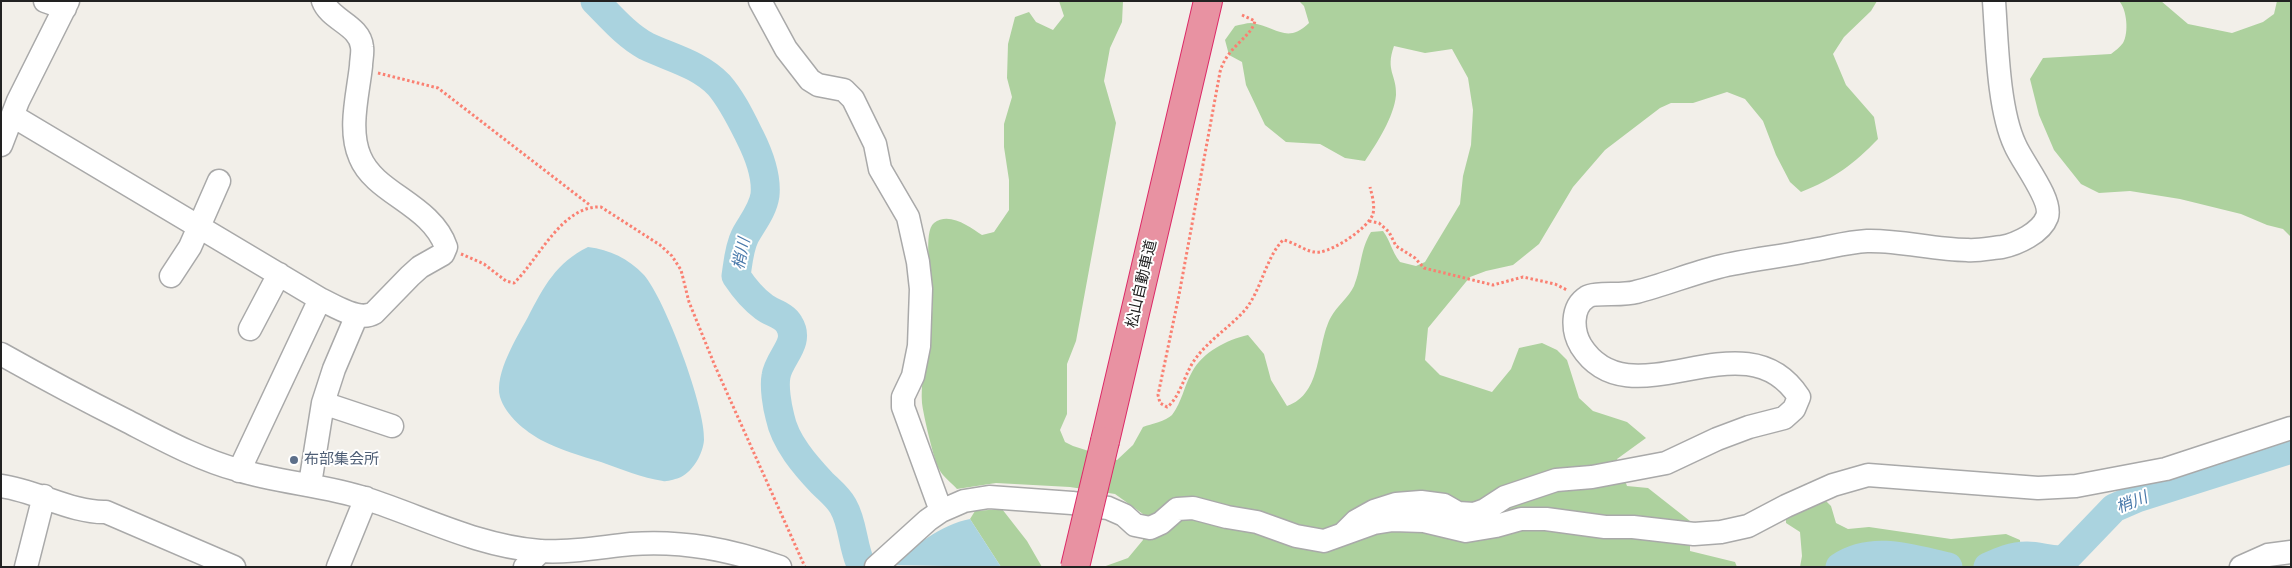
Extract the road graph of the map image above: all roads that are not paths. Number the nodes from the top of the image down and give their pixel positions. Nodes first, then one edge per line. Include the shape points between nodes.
1 (324, 1) edge
2 (760, 1) edge
3 (1208, 1) edge
4 (1994, 1) edge
5 (59, 4) edge
6 (13, 116) junction
7 (1, 145) edge
8 (219, 180) dead end
9 (198, 226) junction
10 (280, 274) junction
11 (171, 276) dead end
12 (320, 299) junction
13 (357, 315) junction
14 (250, 329) dead end
15 (1, 354) edge
16 (323, 403) junction
17 (392, 426) dead end
18 (2291, 428) edge
19 (239, 471) junction
20 (310, 484) junction
21 (1, 486) edge
22 (44, 496) junction
23 (366, 498) junction
24 (941, 511) junction
25 (1343, 534) junction
26 (541, 551) junction
27 (2291, 552) edge
28 (26, 567) edge
29 (234, 567) edge
30 (338, 567) edge
31 (525, 567) edge
32 (780, 567) edge
33 (876, 567) edge
34 (1075, 567) edge
35 (2241, 567) edge

1 - 13 street via 330,12 360,40 362,47 355,121 355,141 360,157 378,181 432,224 446,247 443,254 415,272 374,313 368,317
2 - 24 street via 786,49 810,80 818,85 844,90 853,99 875,144 880,169 908,218 921,289 919,346 913,376 903,397 904,407
3 - 34 highway, 松山自動車道, bridge
4 - 25 street via 2007,124 2047,205 2047,217 2038,229 2025,239 2005,246 1966,250 1891,240 1863,241 1719,267 1629,294 1590,295 1580,302 1574,326 1582,347 1617,375 1630,377 1744,362 1779,375 1793,388 1799,397 1794,409 1784,418 1725,436 1666,463 1592,477 1556,480 1505,497 1474,514 1421,502 1396,504 1356,521
5 - 6 street
6 - 7 street
6 - 9 street
8 - 9 street
9 - 10 street
9 - 11 street via 190,247
10 - 12 street
10 - 14 street
12 - 13 street
12 - 19 street
13 - 16 street
15 - 19 street via 198,457
16 - 17 street
16 - 20 street
18 - 25 street via 2166,469 2076,486 2038,488 1868,475 1833,485 1748,526 1721,532 1694,534 1530,519 1466,531 1424,521 1393,520
19 - 20 street
20 - 23 street
21 - 22 street
22 - 28 street
22 - 29 street via 90,511 106,512
23 - 26 street via 483,542
23 - 30 street
24 - 25 street via 964,501 990,497 1072,503 1108,508 1124,515 1135,525 1150,528 1177,509 1194,508 1324,541
24 - 33 street
26 - 31 street
26 - 32 street via 632,544 687,544 746,555
27 - 35 street via 2268,555

